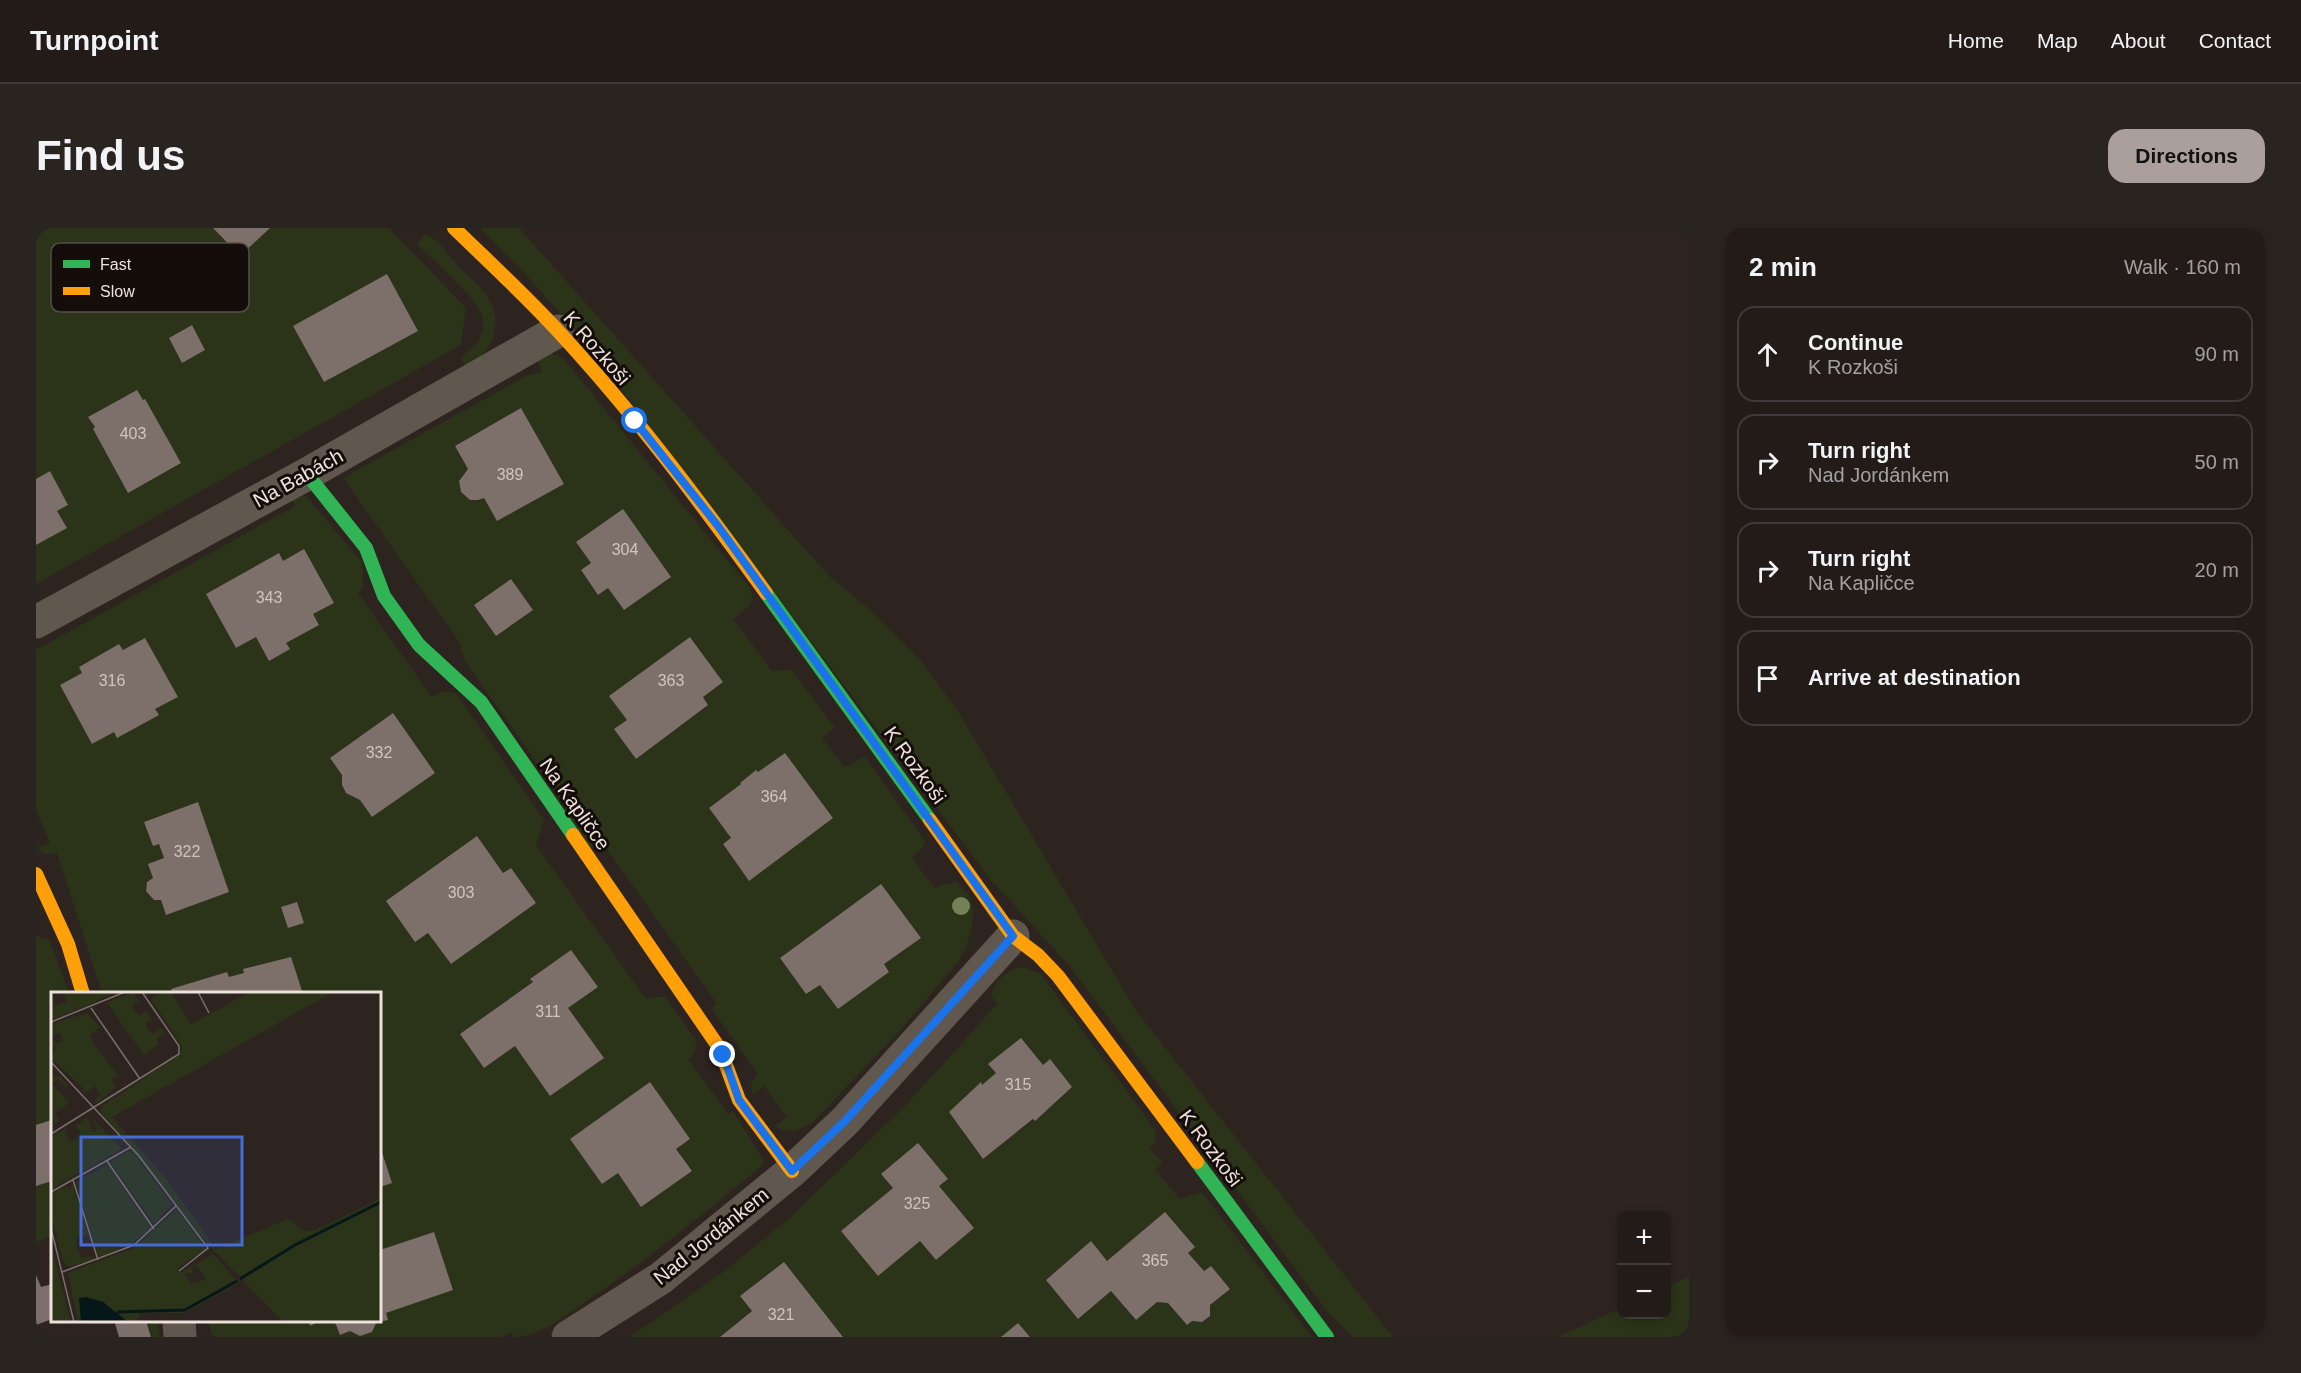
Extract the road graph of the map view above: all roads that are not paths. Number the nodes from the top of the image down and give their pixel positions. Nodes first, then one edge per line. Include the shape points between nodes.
1 (454, 228) edge
2 (558, 331) junction
3 (307, 474) junction
4 (36, 622) edge
5 (36, 874) edge
6 (1013, 936) junction
7 (83, 992) edge
8 (792, 1171) junction
9 (179, 1322) edge
10 (180, 1337) edge
11 (568, 1337) edge
12 (1327, 1337) edge

1 - 2 street, K Rozkoši
2 - 3 street, Na Babách
2 - 6 street, K Rozkoši via 718,526
3 - 4 street, Na Babách
3 - 8 street, Na Kapličce via 366,548 384,596 419,645 481,702 720,1048 739,1100
5 - 7 street via 68,944
6 - 8 street, Nad Jordánkem via 845,1121
6 - 12 street, K Rozkoši via 1058,975
8 - 11 street, Nad Jordánkem via 661,1278
9 - 10 street

